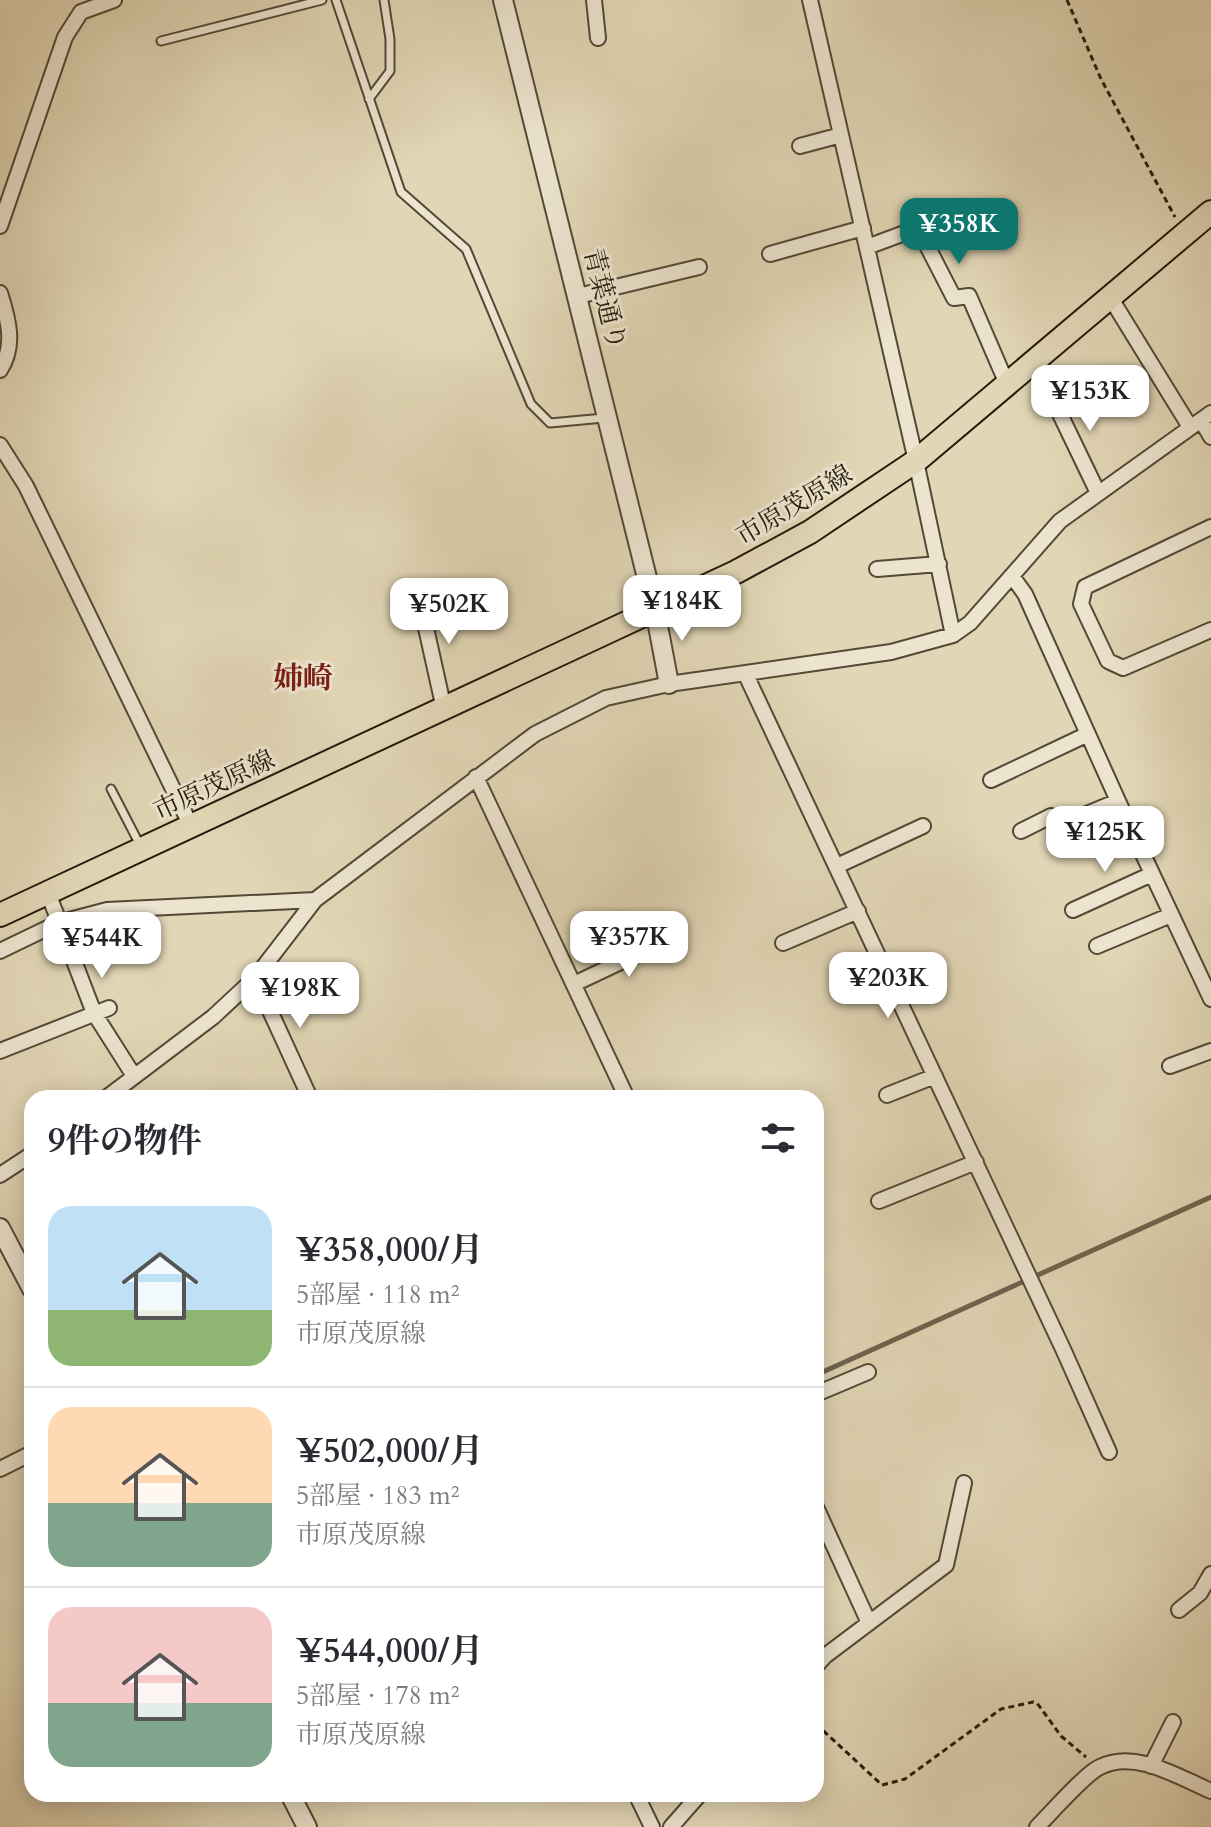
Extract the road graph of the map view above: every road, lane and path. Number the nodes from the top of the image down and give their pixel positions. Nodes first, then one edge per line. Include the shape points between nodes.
1 (114, 0) edge
2 (322, 0) edge
3 (336, 0) edge
4 (384, 0) edge
5 (503, 0) edge
6 (594, 0) edge
7 (810, 0) edge
8 (1067, 0) edge
9 (598, 38) dead end
10 (161, 41) dead end
11 (369, 99) junction
12 (841, 135) junction
13 (800, 146) dead end
14 (1211, 212) edge
15 (0, 226) edge
16 (863, 228) junction
17 (1185, 234) junction
18 (867, 247) junction
19 (770, 254) dead end
20 (699, 267) dead end
21 (0, 293) edge
22 (578, 296) junction
23 (1110, 297) junction
24 (0, 370) edge
25 (1007, 384) junction
26 (1048, 389) dead end
27 (607, 417) junction
28 (1201, 420) edge
29 (1211, 437) edge
30 (0, 445) edge
31 (916, 461) junction
32 (1098, 493) junction
33 (1211, 527) edge
34 (939, 564) junction
35 (877, 569) dead end
36 (1012, 576) junction
37 (418, 592) dead end
38 (655, 610) junction
39 (1211, 630) edge
40 (953, 635) junction
41 (746, 675) junction
42 (669, 684) junction
43 (444, 709) junction
44 (1088, 734) junction
45 (476, 777) junction
46 (991, 780) dead end
47 (111, 789) dead end
48 (1118, 801) junction
49 (191, 826) junction
50 (923, 826) dead end
51 (1021, 831) dead end
52 (142, 849) junction
53 (837, 866) junction
54 (1152, 874) junction
55 (48, 893) junction
56 (315, 900) junction
57 (1073, 910) dead end
58 (858, 911) junction
59 (0, 915) edge
60 (1171, 915) junction
61 (58, 923) junction
62 (667, 940) dead end
63 (783, 943) dead end
64 (1097, 946) dead end
65 (0, 951) edge
66 (255, 978) junction
67 (574, 984) junction
68 (1211, 999) edge
69 (102, 1010) junction
70 (0, 1051) edge
71 (1211, 1051) edge
72 (1170, 1066) dead end
73 (134, 1076) junction
74 (935, 1076) junction
75 (116, 1090) edge
76 (306, 1090) edge
77 (623, 1090) edge
78 (887, 1095) dead end
79 (24, 1159) edge
80 (976, 1162) junction
81 (0, 1175) edge
82 (879, 1201) dead end
83 (0, 1228) edge
84 (24, 1274) edge
85 (868, 1372) dead end
86 (824, 1391) edge
87 (1109, 1452) dead end
88 (24, 1457) edge
89 (0, 1469) edge
90 (964, 1483) dead end
91 (824, 1525) edge
92 (1209, 1580) edge
93 (1179, 1610) dead end
94 (869, 1623) junction
95 (824, 1657) edge
96 (1173, 1722) dead end
97 (824, 1731) edge
98 (1151, 1766) junction
99 (1098, 1767) junction
100 (1211, 1791) edge
101 (294, 1802) edge
102 (640, 1802) edge
103 (693, 1802) edge
104 (307, 1827) edge
105 (652, 1827) edge
106 (671, 1827) edge
107 (1037, 1827) edge

1 - 15 street via 81,12 65,37
2 - 10 lane
3 - 11 lane
4 - 11 lane via 390,71
5 - 22 street, 青葉通り
6 - 9 street
7 - 12 street
8 - 17 path via 1101,79
11 - 27 lane via 401,192 466,249 531,404 550,423
12 - 13 street
12 - 16 street
14 - 17 main road, 市原茂原線
16 - 18 street
16 - 19 street
17 - 23 main road, 市原茂原線
18 - 25 street via 918,228 954,298 969,296
18 - 31 street
20 - 22 street
21 - 24 street via 11,328
22 - 27 street, 青葉通り
23 - 25 main road, 市原茂原線
23 - 28 street
25 - 31 main road, 市原茂原線
26 - 32 street
27 - 38 street, 青葉通り
28 - 29 street
28 - 32 street
30 - 49 street via 26,486
31 - 34 street
31 - 38 main road, 市原茂原線 via 772,554
32 - 36 street via 1060,521
33 - 39 street via 1085,587 1081,604 1108,661 1123,668
34 - 35 street
34 - 40 street
36 - 40 street
36 - 44 street
37 - 43 street
38 - 42 street, 青葉通り
38 - 43 main road, 市原茂原線
40 - 41 street via 891,652
41 - 42 street
41 - 53 street
42 - 45 street via 606,698 535,734
43 - 49 main road, 市原茂原線
44 - 46 street
44 - 48 street
45 - 56 street
45 - 67 street
47 - 52 lane
48 - 51 street via 1065,823 1051,816
48 - 54 street
49 - 52 main road, 市原茂原線
50 - 53 street
52 - 55 main road, 市原茂原線
53 - 58 street
54 - 57 street
54 - 60 street
55 - 59 main road, 市原茂原線
55 - 61 street
56 - 61 street via 107,910
56 - 66 street
58 - 63 street
58 - 74 street
60 - 64 street
60 - 68 street
61 - 65 street
61 - 69 street
62 - 67 street
66 - 73 street
66 - 76 street
67 - 77 street
69 - 70 street
69 - 73 street
71 - 72 street
73 - 75 street
74 - 78 street
74 - 80 street
79 - 81 street
80 - 82 street
80 - 87 street
83 - 84 street
85 - 86 street
88 - 89 street
90 - 94 street via 946,1565
91 - 94 street
92 - 93 street
94 - 95 street
96 - 98 street
97 - 99 path via 882,1785 905,1779 1001,1709 1033,1702 1061,1736
98 - 99 street via 1123,1761
98 - 100 street
99 - 107 street
101 - 104 street
102 - 105 street
103 - 106 street

